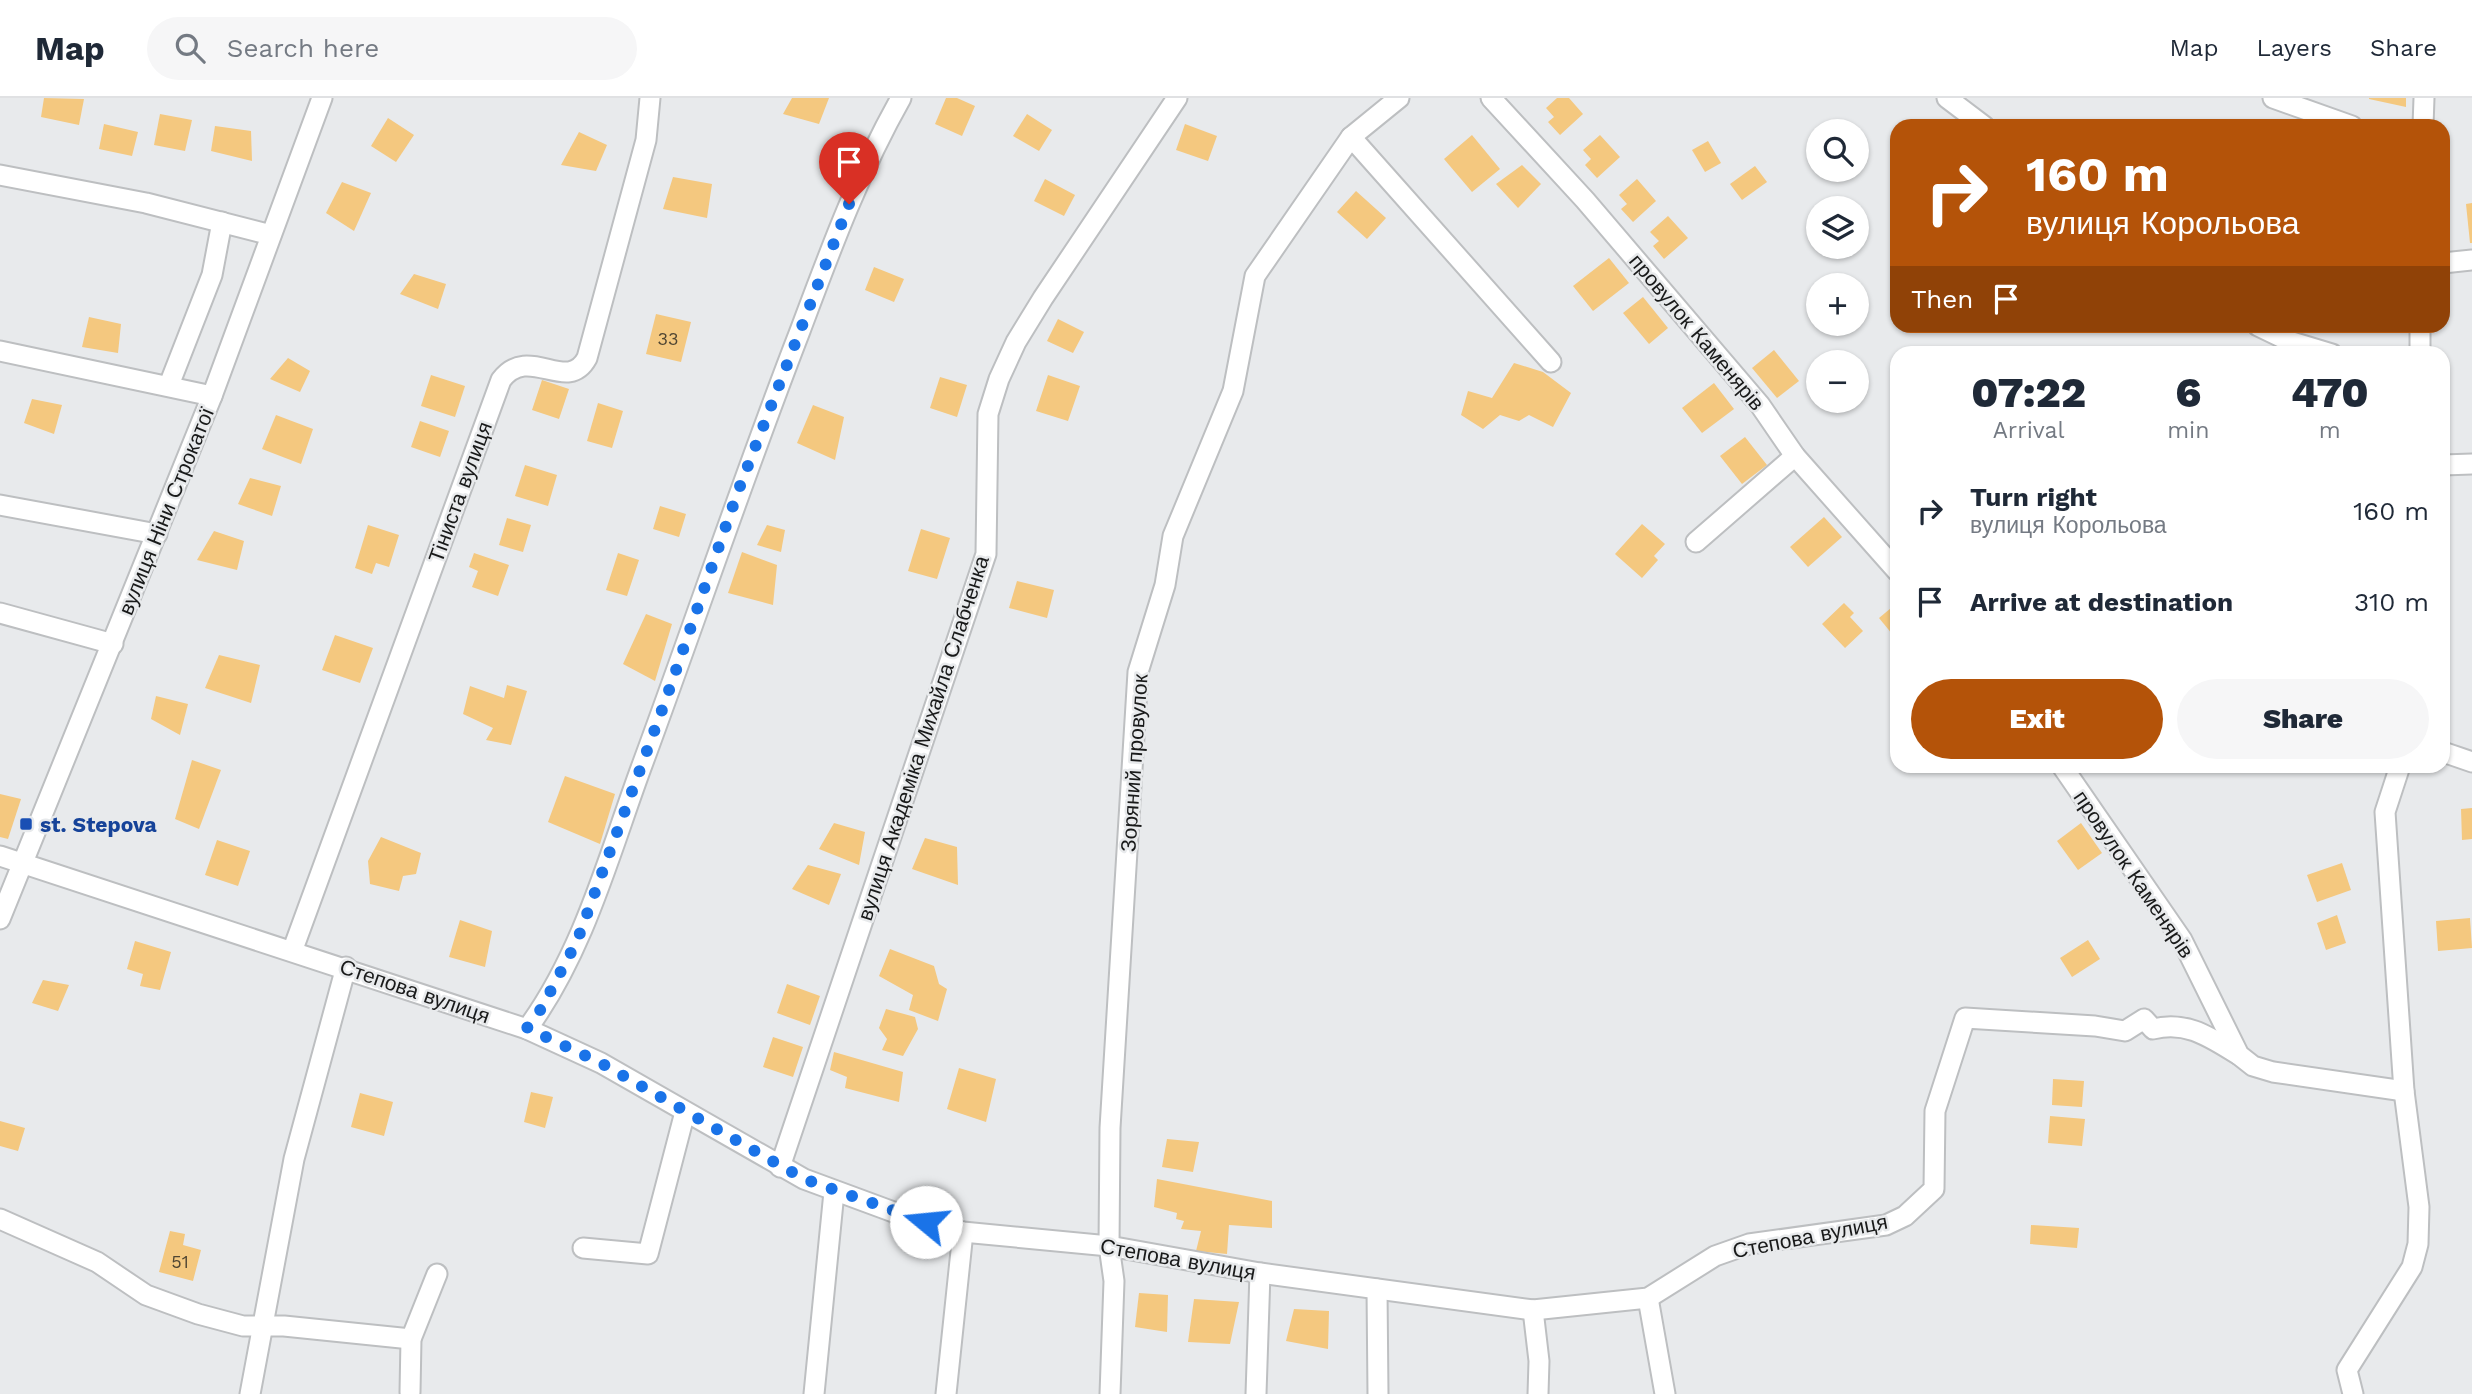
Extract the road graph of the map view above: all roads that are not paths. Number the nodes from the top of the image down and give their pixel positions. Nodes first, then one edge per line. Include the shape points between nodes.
1 (322, 98) edge
2 (650, 98) edge
3 (901, 98) edge
4 (1177, 98) edge
5 (1399, 98) edge
6 (1491, 98) edge
7 (1947, 98) edge
8 (2273, 98) edge
9 (2424, 98) edge
10 (1975, 119) edge
11 (2332, 119) edge
12 (2423, 119) edge
13 (1351, 137) junction
14 (0, 175) edge
15 (222, 222) junction
16 (271, 235) junction
17 (2472, 260) edge
18 (2450, 262) edge
19 (2272, 333) edge
20 (2306, 346) edge
21 (0, 351) edge
22 (1551, 362) dead end
23 (169, 386) junction
24 (212, 396) junction
25 (1795, 456) junction
26 (2472, 464) edge
27 (2450, 465) edge
28 (0, 505) edge
29 (157, 534) junction
30 (1696, 542) dead end
31 (1890, 564) edge
32 (0, 613) edge
33 (113, 644) junction
34 (2450, 754) edge
35 (2472, 762) edge
36 (2067, 773) edge
37 (2398, 773) edge
38 (0, 856) edge
39 (23, 865) junction
40 (0, 919) edge
41 (293, 949) junction
42 (346, 967) junction
43 (527, 1028) junction
44 (2239, 1055) junction
45 (2404, 1091) junction
46 (685, 1112) junction
47 (780, 1167) junction
48 (834, 1192) junction
49 (0, 1219) edge
50 (963, 1232) junction
51 (1109, 1246) junction
52 (583, 1248) dead end
53 (1260, 1273) junction
54 (437, 1274) dead end
55 (1377, 1289) junction
56 (1648, 1298) junction
57 (1533, 1310) junction
58 (262, 1328) junction
59 (411, 1339) junction
60 (410, 1392) edge
61 (250, 1394) edge
62 (814, 1394) edge
63 (946, 1394) edge
64 (1110, 1394) edge
65 (1256, 1394) edge
66 (1378, 1394) edge
67 (1538, 1394) edge
68 (1665, 1394) edge
69 (2353, 1394) edge

1 - 16 street, вулиця Ніни Строкатої
2 - 41 street, Тіниста вулиця via 646,140 587,358 582,368 572,372 519,365 501,380
3 - 43 street via 849,204 741,481 577,941
4 - 47 street, вулиця Академіка Михайла Слабченка via 1036,309 999,379 988,414 986,554
5 - 13 street, Зоряний провулок
6 - 25 street, провулок Каменярів via 1760,405
7 - 10 street
8 - 11 street
9 - 12 street
13 - 22 street
13 - 51 street, Зоряний провулок via 1255,276 1233,391 1173,536 1165,585 1138,672 1110,1128
14 - 15 street
15 - 16 street
15 - 23 street via 209,286
16 - 24 street, вулиця Ніни Строкатої
17 - 18 street
19 - 20 street
21 - 23 street
23 - 24 street
24 - 29 street, вулиця Ніни Строкатої
25 - 30 street
25 - 31 street, провулок Каменярів
26 - 27 street
28 - 29 street
29 - 33 street, вулиця Ніни Строкатої
32 - 33 street
33 - 39 street, вулиця Ніни Строкатої
34 - 35 street
36 - 44 street, провулок Каменярів via 2182,940
37 - 45 street via 2385,812
38 - 39 street, Степова вулиця
39 - 40 street, вулиця Ніни Строкатої
39 - 41 street, Степова вулиця
41 - 42 street, Степова вулиця
42 - 43 street, Степова вулиця
42 - 58 street via 294,1159
43 - 46 street, Степова вулиця via 601,1063
44 - 45 street via 2253,1066 2273,1072
44 - 56 street, Степова вулиця via 2197,1030 2168,1025 2153,1029 2144,1019 2126,1031 1965,1018 1936,1111 1934,1189 1922,1203 1886,1225 1749,1244 1715,1256
45 - 69 street via 2419,1208 2418,1244 2412,1267 2347,1370
46 - 47 street, Степова вулиця
46 - 52 street via 648,1254
47 - 48 street, Степова вулиця
48 - 50 street, Степова вулиця
48 - 62 street
49 - 58 street via 97,1262 146,1295 198,1314
50 - 51 street, Степова вулиця
50 - 63 street
51 - 53 street, Степова вулиця
51 - 64 street, Зоряний провулок via 1114,1281
53 - 55 street, Степова вулиця
53 - 65 street
54 - 59 street
55 - 57 street, Степова вулиця
55 - 66 street
56 - 57 street, Степова вулиця
56 - 68 street
57 - 67 street
58 - 59 street via 284,1326
58 - 61 street
59 - 60 street

